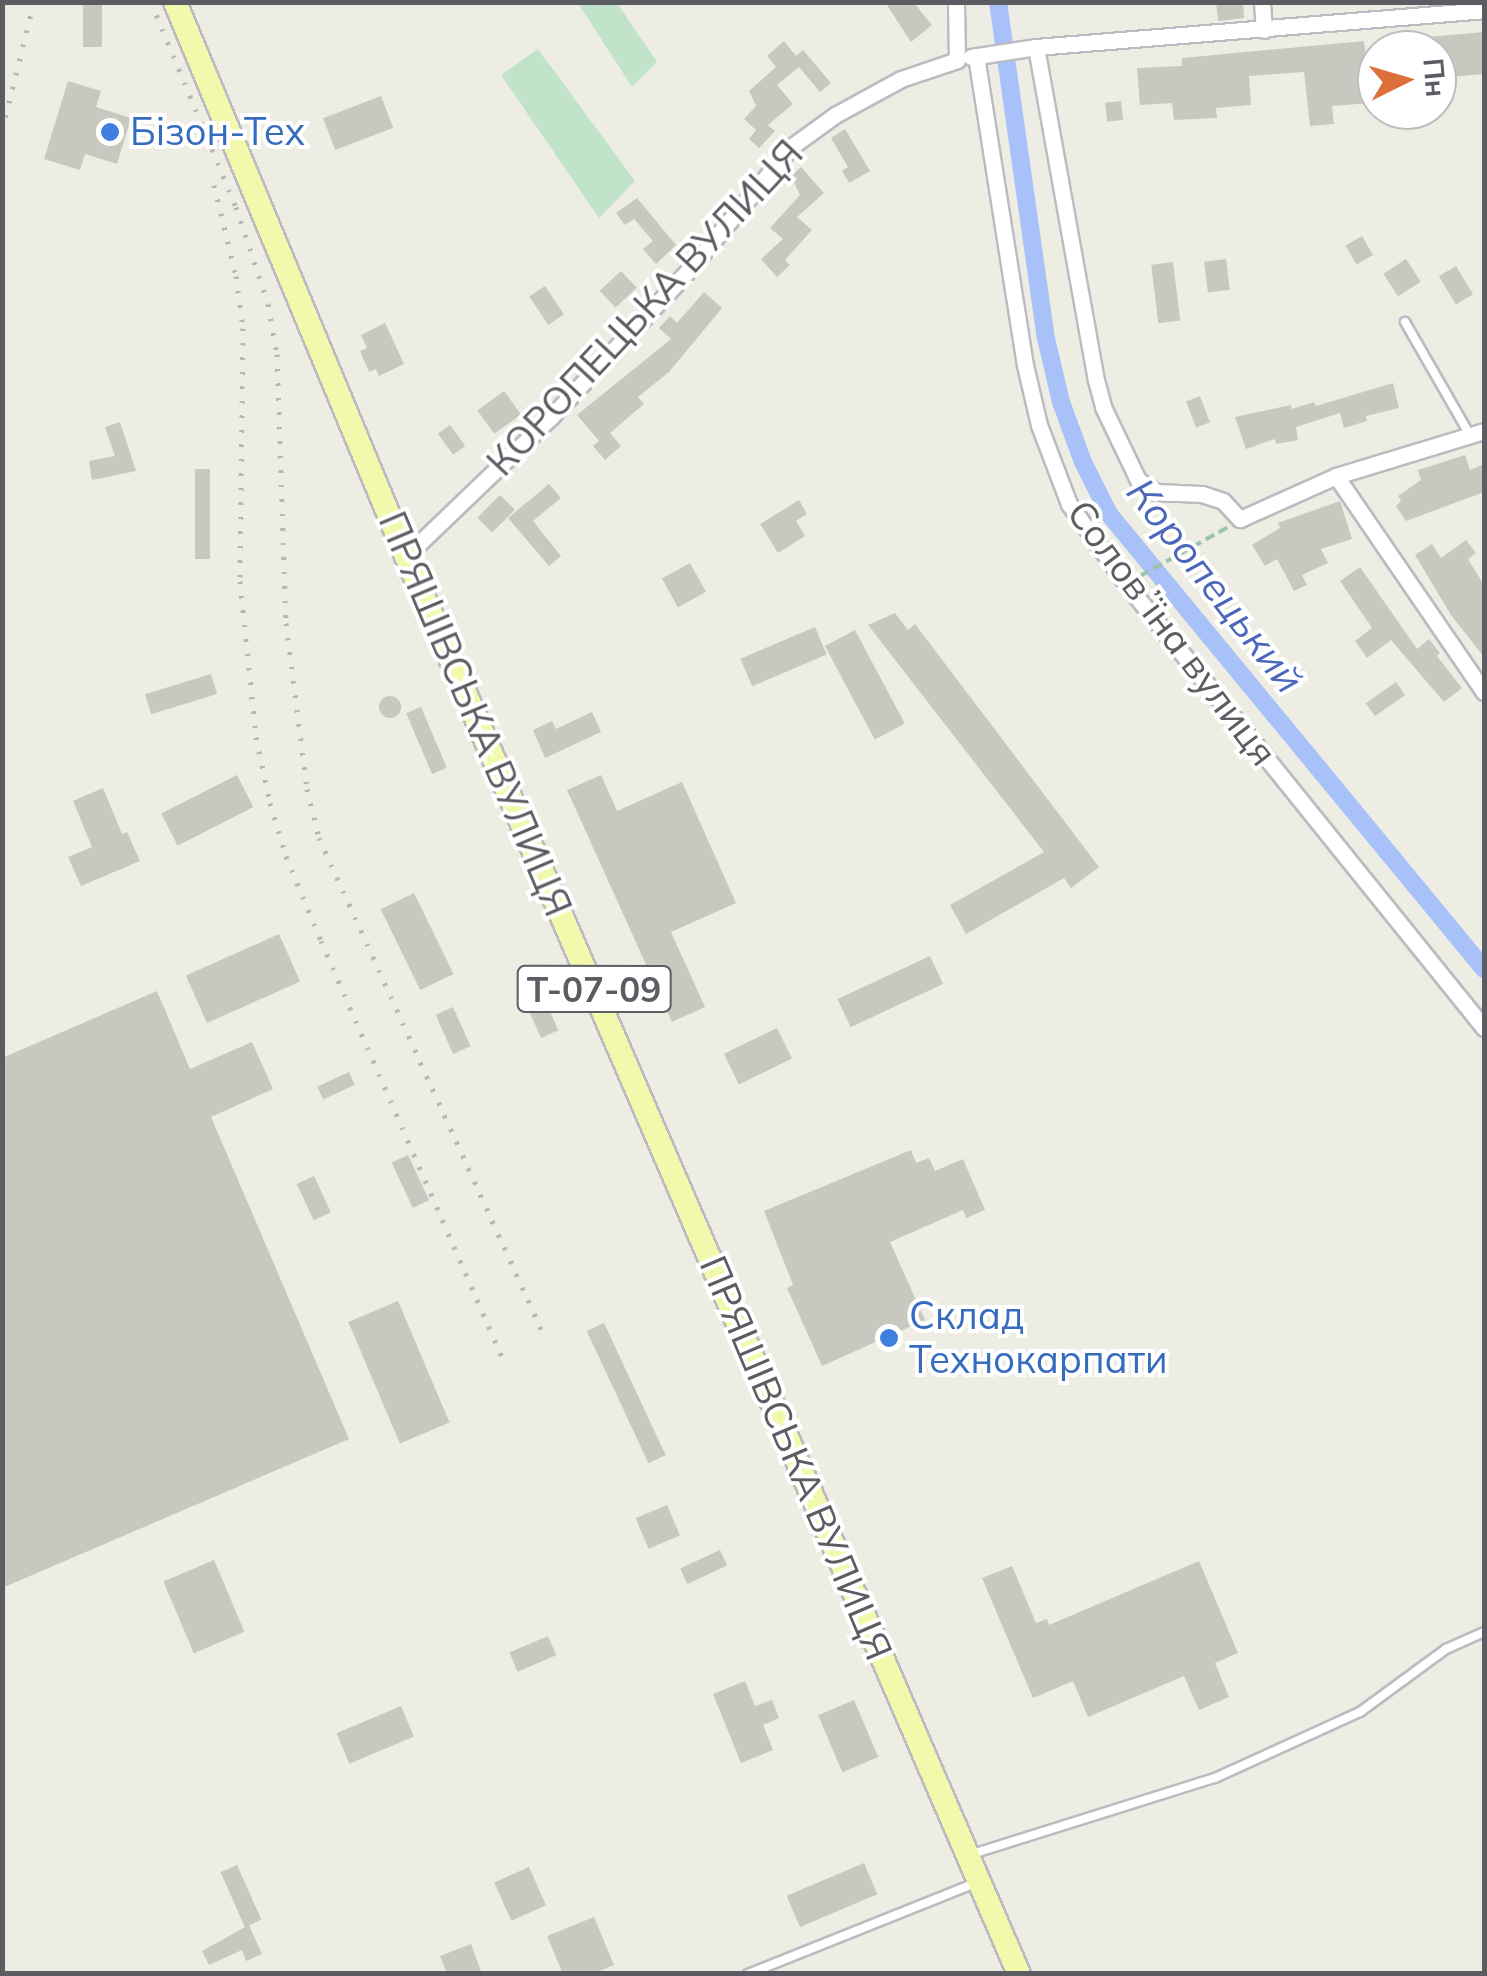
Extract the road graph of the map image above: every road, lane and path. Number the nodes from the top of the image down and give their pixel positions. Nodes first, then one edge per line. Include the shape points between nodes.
1 (176, 2) edge
2 (956, 2) edge
3 (1262, 2) edge
4 (1484, 10) edge
5 (1264, 30) junction
6 (1036, 46) junction
7 (985, 54) junction
8 (957, 60) junction
9 (1405, 322) dead end
10 (1477, 433) edge
11 (1336, 476) junction
12 (1240, 519) junction
13 (406, 556) junction
14 (1142, 575) dead end
15 (1484, 692) edge
16 (1484, 1028) edge
17 (1484, 1632) edge
18 (968, 1855) junction
19 (979, 1881) junction
20 (748, 1974) edge
21 (1019, 1974) edge

1 - 13 main road, ПРЯШІВСЬКА ВУЛИЦЯ / Т-07-09
2 - 8 street
3 - 5 street
4 - 5 street, КОРОПЕЦЬКА ВУЛИЦЯ
5 - 6 street, КОРОПЕЦЬКА ВУЛИЦЯ
6 - 7 street, КОРОПЕЦЬКА ВУЛИЦЯ
6 - 12 street via 1103,407 1138,480 1156,492 1223,500
7 - 8 street, КОРОПЕЦЬКА ВУЛИЦЯ
7 - 16 street, Соловʼїна вулиця via 1025,365 1069,504
8 - 13 street, КОРОПЕЦЬКА ВУЛИЦЯ via 901,79 791,147 688,272 565,403
9 - 10 lane
10 - 11 street
11 - 12 street
11 - 15 street
12 - 14 path
13 - 18 main road, ПРЯШІВСЬКА ВУЛИЦЯ / Т-07-09
17 - 18 lane via 1446,1650 1360,1712 1215,1778
18 - 19 main road, ПРЯШІВСЬКА ВУЛИЦЯ / Т-07-09
19 - 20 lane
19 - 21 main road, ПРЯШІВСЬКА ВУЛИЦЯ / Т-07-09

